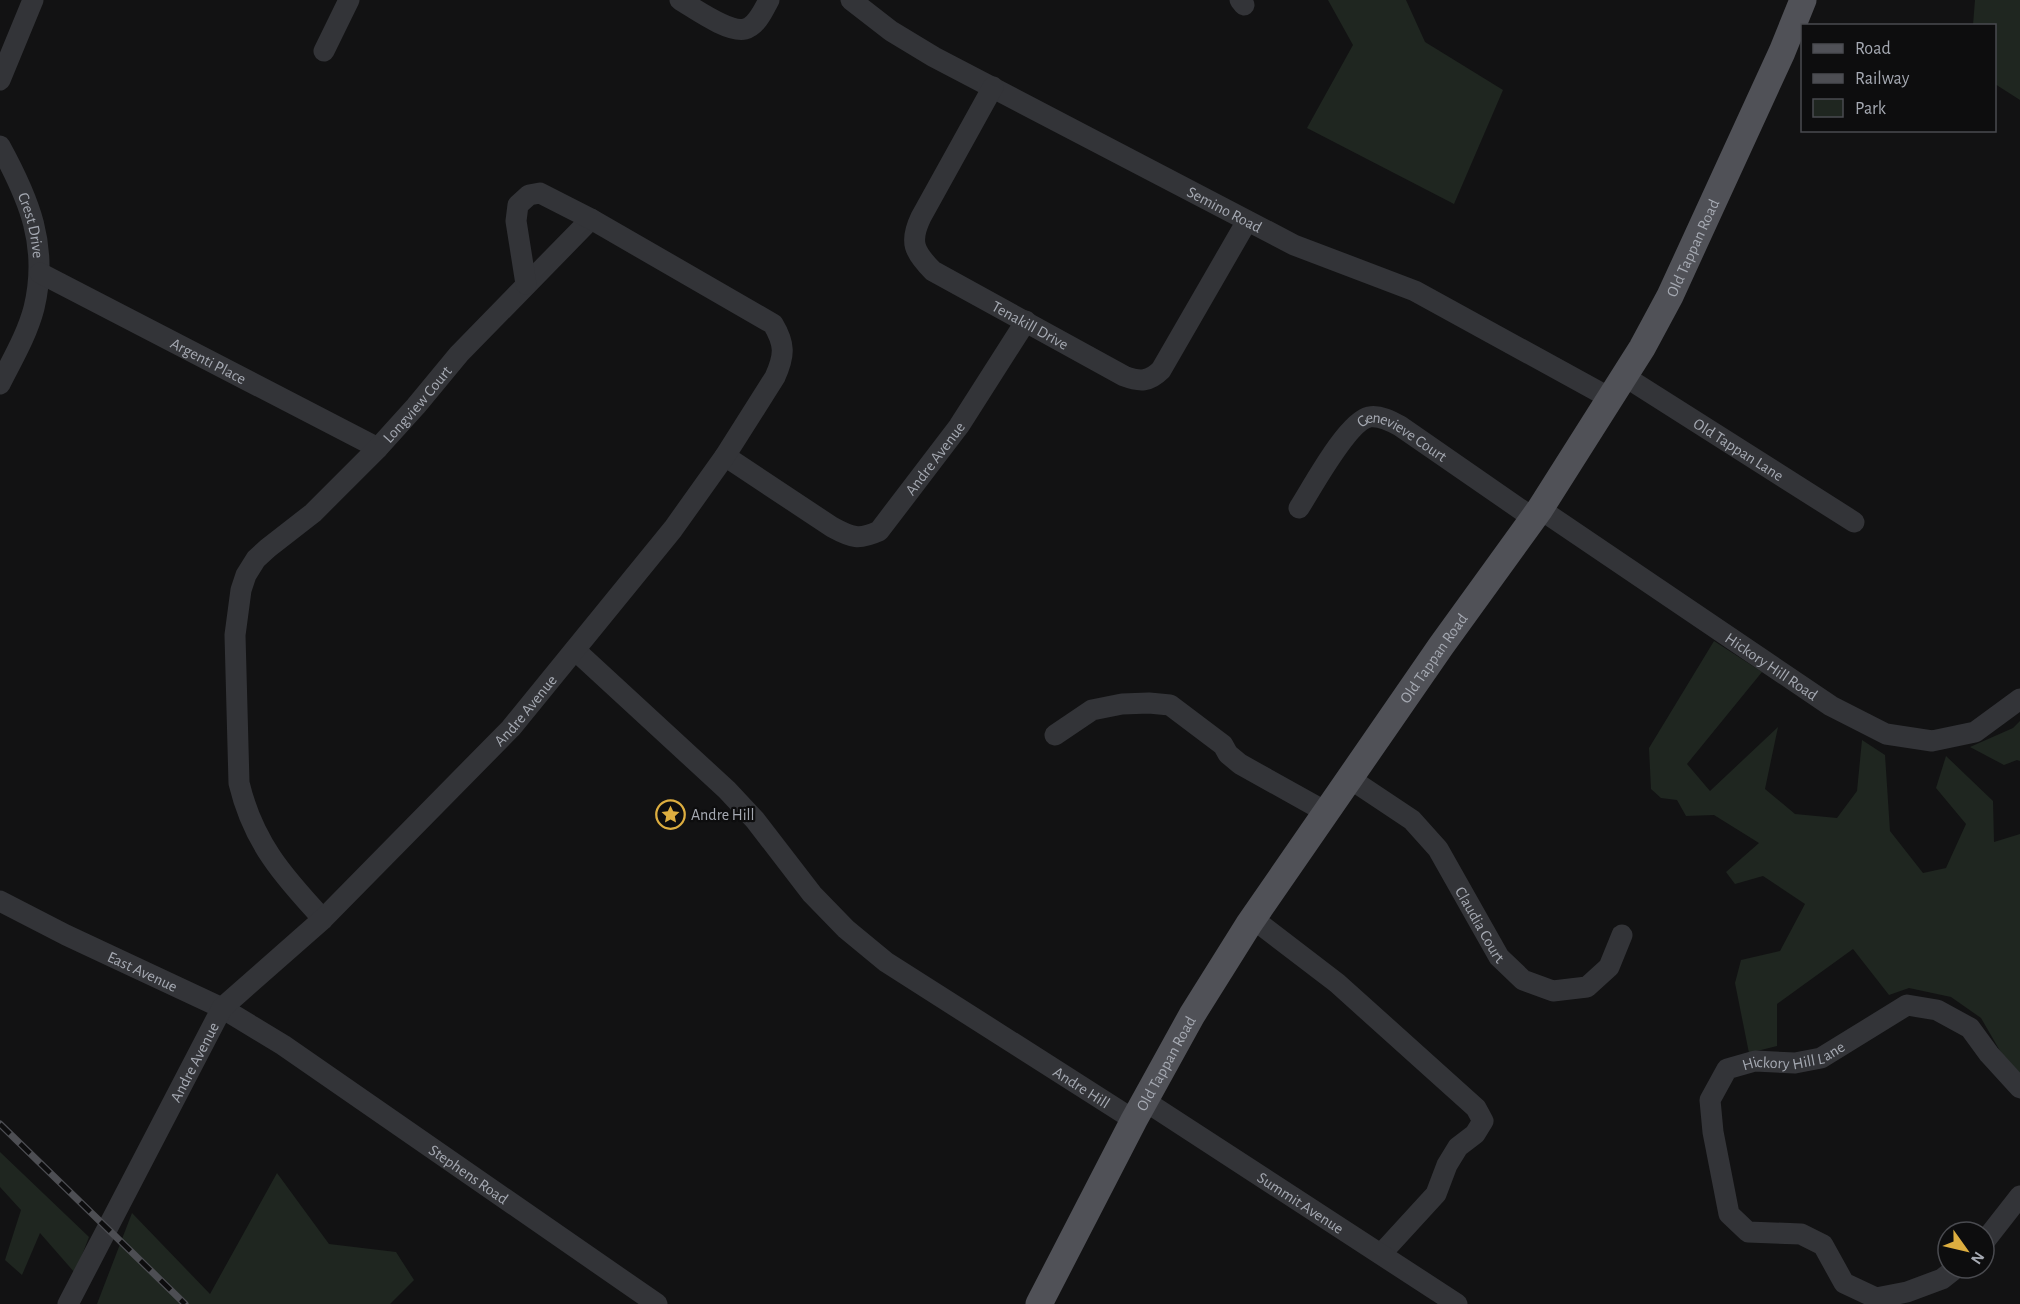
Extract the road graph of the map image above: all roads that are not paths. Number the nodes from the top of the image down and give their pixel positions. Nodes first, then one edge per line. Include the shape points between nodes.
1 (33, 0) edge
2 (349, 0) edge
3 (680, 0) edge
4 (770, 0) edge
5 (851, 0) edge
6 (1803, 0) edge
7 (324, 51) dead end
8 (0, 80) edge
9 (993, 87) junction
10 (0, 146) edge
11 (591, 219) junction
12 (1248, 221) junction
13 (40, 273) junction
14 (526, 284) junction
15 (1026, 321) junction
16 (1624, 376) junction
17 (0, 384) edge
18 (1610, 398) junction
19 (378, 448) junction
20 (725, 456) junction
21 (1299, 508) dead end
22 (1537, 514) junction
23 (1854, 522) dead end
24 (575, 650) junction
25 (2020, 699) edge
26 (1055, 735) dead end
27 (1349, 778) junction
28 (1326, 812) junction
29 (0, 901) edge
30 (1252, 918) junction
31 (323, 919) junction
32 (1622, 935) dead end
33 (222, 1008) junction
34 (283, 1045) joint
35 (2020, 1088) edge
36 (1139, 1110) junction
37 (2020, 1196) edge
38 (1996, 1227) edge
39 (1381, 1254) junction
40 (1937, 1280) edge
41 (68, 1304) edge
42 (657, 1304) edge
43 (1039, 1304) edge
44 (1457, 1304) edge

1 - 8 street
2 - 7 street
3 - 4 street via 730,28 745,29 756,22
5 - 9 street, Semino Road via 891,31
6 - 16 main road, Old Tappan Road via 1670,296
9 - 12 street, Semino Road
9 - 15 street, Tenakill Drive via 914,233 922,261 933,272
10 - 13 street, Crest Drive via 34,221
11 - 14 street, Longview Court
11 - 14 street via 540,193 530,195 518,205 516,220
11 - 20 street via 773,324 783,350 782,363
12 - 15 street, Tenakill Drive via 1161,370 1152,379 1137,381 1124,376
12 - 18 street, Semino Road via 1294,245 1415,291
13 - 17 street, Crest Drive via 34,309
13 - 19 street, Argenti Place
14 - 19 street, Longview Court
15 - 20 street, Andre Avenue via 958,426 879,531 862,538 846,535
16 - 18 main road, Old Tappan Road
16 - 23 street, Old Tappan Lane
18 - 22 main road, Old Tappan Road
19 - 31 street, Longview Court via 313,513 256,560 246,575 237,610 239,783 244,806 276,865
20 - 24 street, Andre Avenue via 673,529
21 - 22 street, Genevieve Court via 1358,421 1371,417 1400,426
22 - 25 street, Hickory Hill Road via 1822,700 1886,734 1932,741 1975,732
22 - 27 main road, Old Tappan Road
24 - 31 street, Andre Avenue via 511,728
24 - 36 street, Andre Hill via 727,790 812,894 886,962
26 - 28 street via 1092,710 1122,704 1170,705 1223,745 1240,764
27 - 28 main road, Old Tappan Road
27 - 32 street, Claudia Court via 1412,820 1438,849 1499,957 1523,980 1553,991 1587,987 1609,967
28 - 30 main road, Old Tappan Road
29 - 33 street, East Avenue
30 - 36 main road, Old Tappan Road
30 - 39 street via 1337,983 1476,1108 1483,1121 1476,1134 1458,1147 1436,1194
31 - 33 street, Andre Avenue
33 - 34 street, East Avenue
33 - 41 street, Andre Avenue
34 - 42 street, Stephens Road
35 - 40 street, Hickory Hill Lane via 1970,1028 1937,1010 1907,1005 1821,1058 1795,1063 1755,1061 1727,1069 1710,1100 1729,1214 1748,1232 1801,1234 1823,1245 1844,1283 1876,1298
36 - 39 street, Summit Avenue
36 - 43 main road, Old Tappan Road
37 - 38 street
39 - 44 street, Summit Avenue

